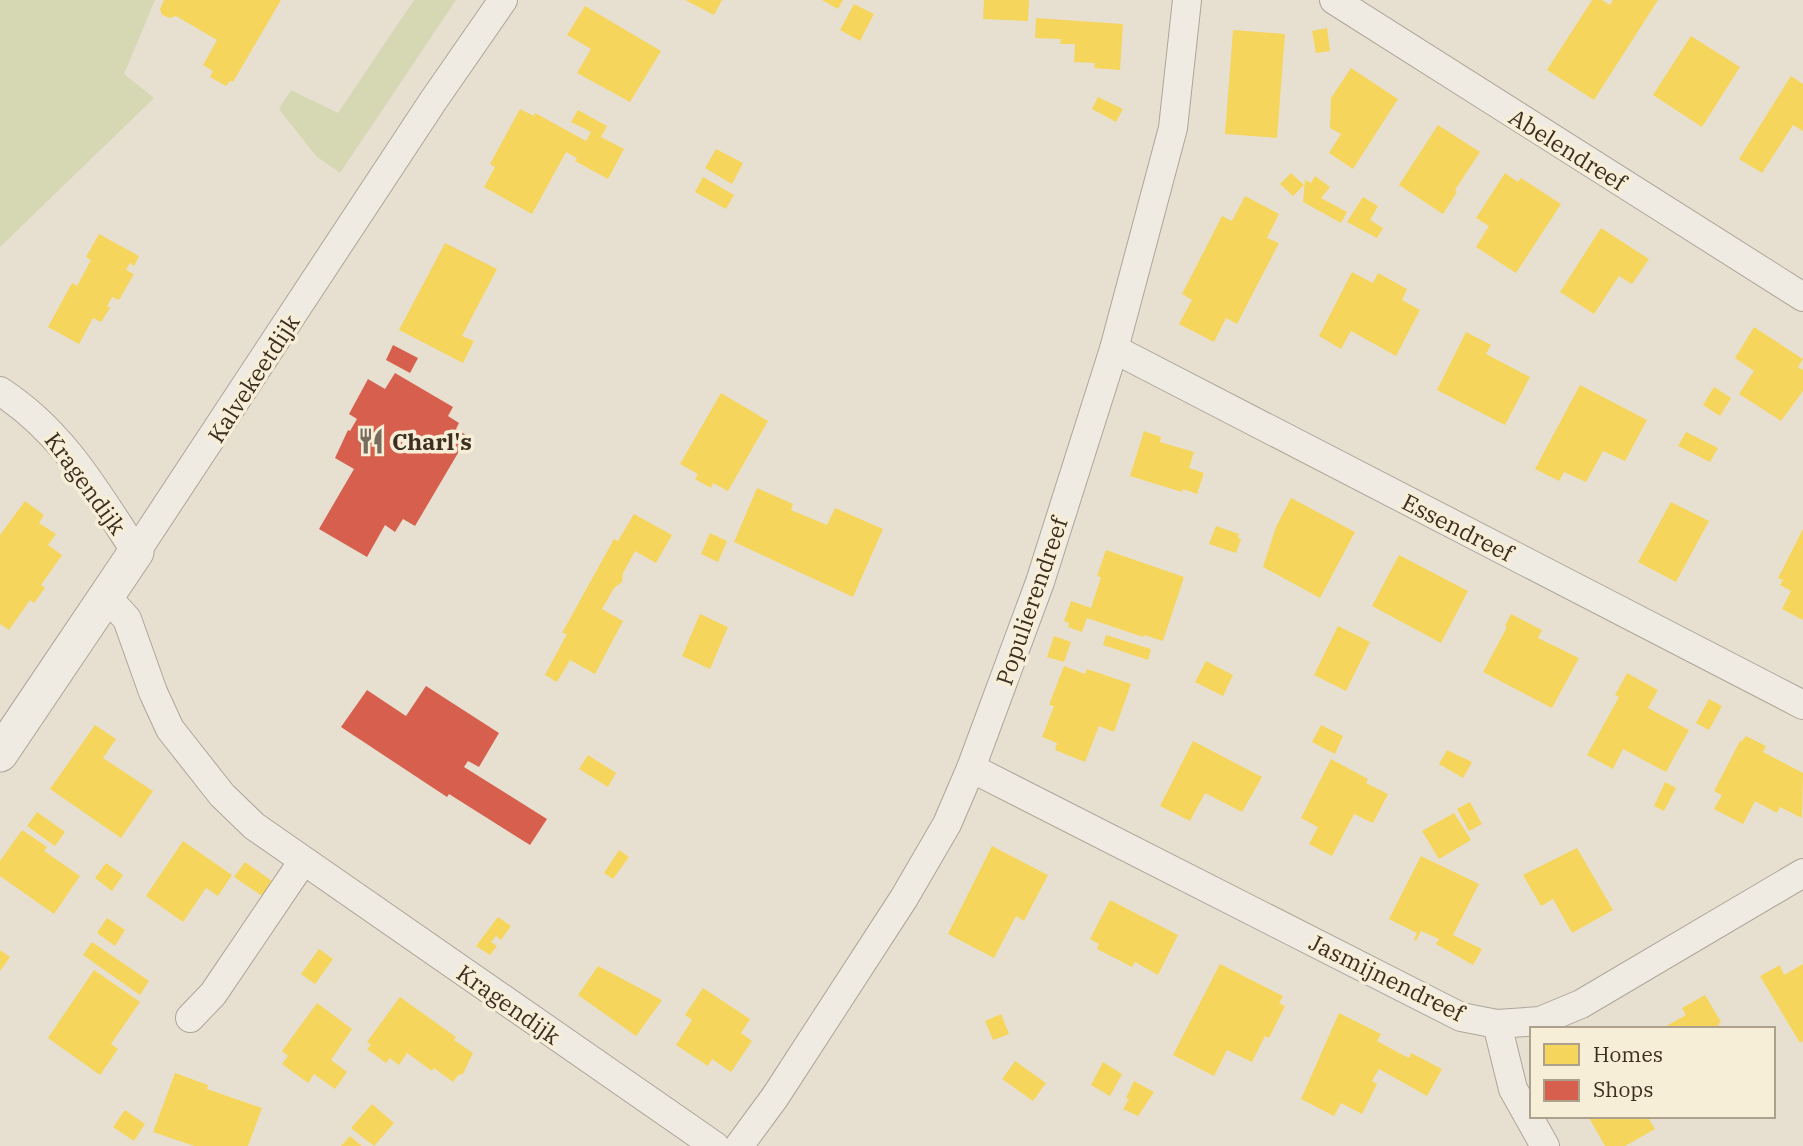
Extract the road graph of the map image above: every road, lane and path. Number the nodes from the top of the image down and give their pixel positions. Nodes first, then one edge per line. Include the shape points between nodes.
1 (503, 0) edge
2 (1187, 0) edge
3 (1334, 0) edge
4 (1803, 297) edge
5 (1114, 349) junction
6 (0, 391) edge
7 (136, 552) junction
8 (107, 597) junction
9 (1803, 705) edge
10 (0, 754) edge
11 (971, 768) junction
12 (303, 861) junction
13 (1803, 873) edge
14 (190, 1017) dead end
15 (1497, 1024) junction
16 (715, 1146) edge
17 (739, 1146) edge
18 (1545, 1146) edge

1 - 7 street, Kalvekeetdijk
2 - 5 street, Populierendreef via 1173,128
3 - 4 street, Abelendreef
5 - 9 street, Essendreef
5 - 11 street, Populierendreef via 1040,582
6 - 7 street, Kragendijk via 36,417 65,447
7 - 8 street, Kalvekeetdijk
8 - 10 street, Kalvekeetdijk
8 - 12 street, Kragendijk via 127,619 170,729 222,795 254,826
11 - 15 street, Jasmijnendreef via 1461,1017
11 - 17 street, Populierendreef via 947,824 904,898
12 - 14 street via 213,995
12 - 16 street, Kragendijk
13 - 15 street, Jasmijnendreef via 1581,1004 1540,1021
15 - 18 street via 1513,1089

